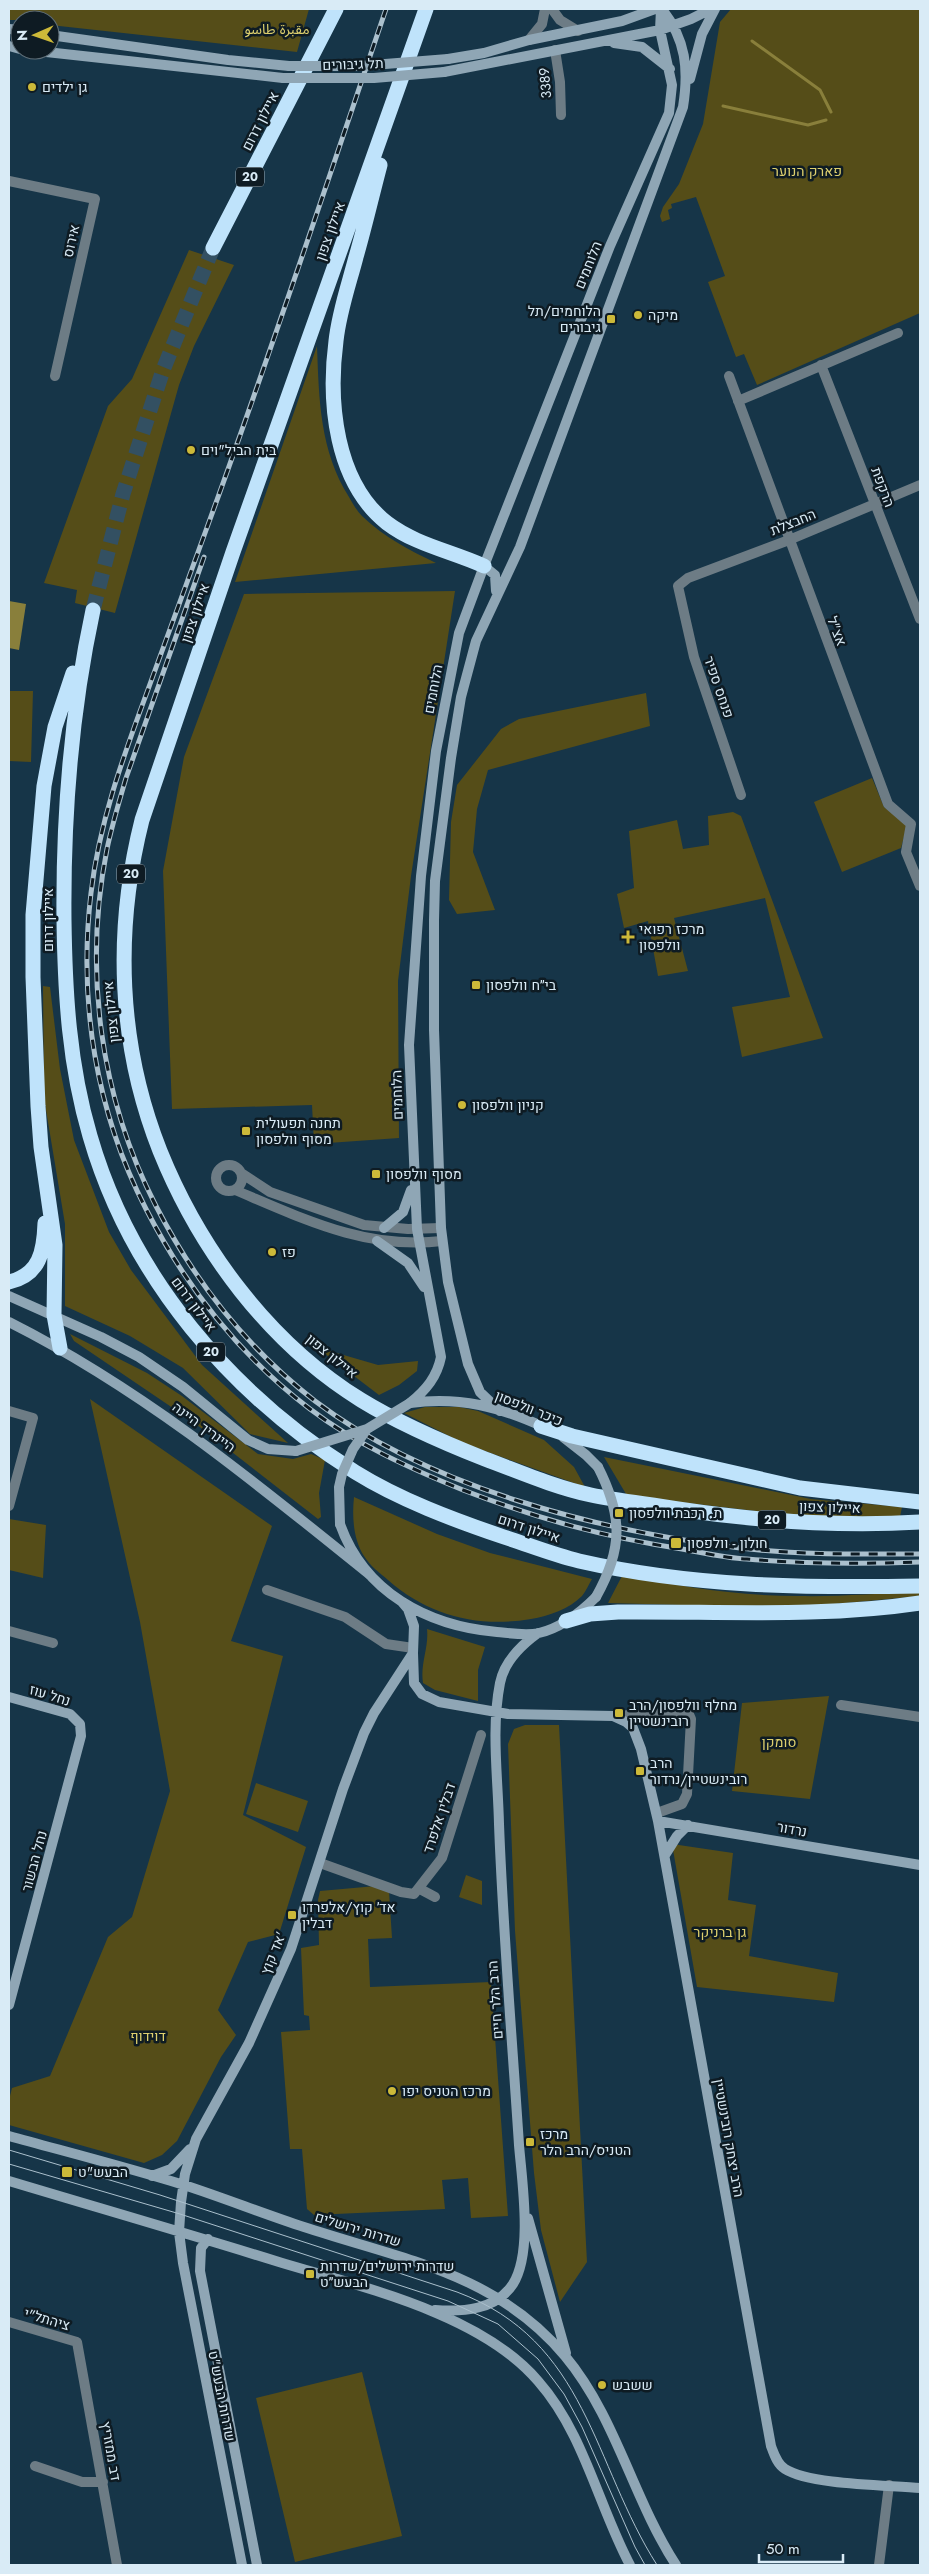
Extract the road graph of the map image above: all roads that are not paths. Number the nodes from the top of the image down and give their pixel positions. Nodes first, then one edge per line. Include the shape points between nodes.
1 (336, 9) edge
2 (426, 9) edge
3 (544, 9) edge
4 (552, 9) edge
5 (655, 9) edge
6 (662, 9) edge
7 (711, 9) edge
8 (715, 9) edge
9 (675, 25) junction
10 (660, 30) junction
11 (578, 32) junction
12 (60, 36) edge
13 (529, 40) junction
14 (601, 41) junction
15 (555, 50) junction
16 (60, 54) edge
17 (407, 64) junction
18 (670, 69) junction
19 (683, 107) junction
20 (561, 114) dead end
21 (9, 181) edge
22 (213, 248) tunnel mouth
23 (898, 333) dead end
24 (822, 366) junction
25 (55, 376) dead end
26 (729, 376) dead end
27 (738, 401) junction
28 (920, 485) edge
29 (875, 503) junction
30 (788, 540) junction
31 (484, 566) junction
32 (678, 586) joint
33 (496, 595) junction
34 (920, 619) edge
35 (741, 795) dead end
36 (916, 822) edge
37 (920, 886) edge
38 (241, 1173) junction
39 (414, 1176) junction
40 (46, 1188) junction
41 (235, 1190) junction
42 (384, 1228) junction
43 (441, 1228) junction
44 (417, 1229) junction
45 (442, 1241) junction
46 (377, 1242) junction
47 (420, 1244) junction
48 (9, 1282) edge
49 (9, 1296) edge
50 (429, 1297) junction
51 (54, 1316) junction
52 (9, 1322) edge
53 (60, 1348) junction
54 (417, 1400) junction
55 (9, 1411) edge
56 (500, 1411) junction
57 (541, 1426) junction
58 (367, 1429) junction
59 (920, 1502) edge
60 (9, 1506) edge
61 (920, 1522) edge
62 (370, 1575) junction
63 (920, 1586) edge
64 (268, 1590) dead end
65 (402, 1602) junction
66 (920, 1603) edge
67 (566, 1621) junction
68 (9, 1631) edge
69 (538, 1633) junction
70 (53, 1643) dead end
71 (413, 1650) junction
72 (9, 1697) edge
73 (841, 1705) dead end
74 (496, 1712) junction
75 (613, 1716) junction
76 (920, 1717) edge
77 (80, 1724) joint
78 (481, 1735) dead end
79 (658, 1817) junction
80 (688, 1826) junction
81 (665, 1855) junction
82 (320, 1863) junction
83 (920, 1865) edge
84 (420, 1889) junction
85 (435, 1897) dead end
86 (9, 2005) edge
87 (9, 2136) edge
88 (196, 2139) junction
89 (152, 2176) junction
90 (9, 2181) edge
91 (522, 2184) junction
92 (183, 2185) junction
93 (179, 2232) junction
94 (208, 2239) junction
95 (499, 2297) junction
96 (429, 2310) junction
97 (9, 2322) edge
98 (77, 2342) joint
99 (574, 2367) junction
100 (35, 2466) dead end
101 (103, 2482) junction
102 (889, 2485) junction
103 (920, 2488) edge
104 (117, 2565) edge
105 (242, 2565) edge
106 (256, 2565) edge
107 (630, 2565) edge
108 (676, 2565) edge
109 (879, 2565) edge

1 - 22 highway, איילון דרום / 20
2 - 17 highway, איילון צפון / 20
3 - 13 street via 542,24
4 - 11 street via 560,20
5 - 11 main road, תל גיבורים
6 - 9 main road, הלוחמים
6 - 10 main road, הלוחמים
7 - 9 main road
8 - 19 main road via 698,46
9 - 10 main road, תל גיבורים
9 - 19 main road, הלוחמים via 686,69
10 - 14 main road, תל גיבורים
10 - 18 main road, הלוחמים
11 - 13 main road, תל גיבורים
12 - 13 main road, תל גיבורים, bridge via 289,66 360,66 448,59
14 - 15 main road, תל גיבורים
14 - 18 main road via 642,47
15 - 16 main road, תל גיבורים, bridge via 444,72 357,79 283,78
15 - 20 street, 3389
17 - 31 highway via 336,340 333,373 340,442 352,479 364,498 387,522 434,548
17 - 61 highway, איילון צפון / 20 via 226,571 152,786 134,855 124,939 124,993 135,1069 152,1130 170,1174 199,1229 242,1293 331,1379 410,1427 551,1484 590,1495 736,1517 852,1525
18 - 31 main road, הלוחמים via 672,99 669,113 610,246
19 - 33 main road, הלוחמים via 520,547
21 - 25 street, אירוס via 95,199
23 - 24 street
24 - 27 street
24 - 29 street, הרקפת
26 - 27 street, אצ"ל
27 - 30 street, אצ"ל
28 - 29 street, החבצלת
29 - 30 street, החבצלת
29 - 34 street, הרקפת
30 - 32 street, החבצלת via 688,578
30 - 36 street, אצ"ל via 888,804
31 - 33 main road via 495,574
31 - 39 main road, הלוחמים via 459,634 452,665 425,834 410,1009
32 - 35 street, פנחס ספיר via 694,658
33 - 43 main road, הלוחמים via 476,641 462,697 435,882 434,1030
36 - 37 street, אצ"ל via 906,852
38 - 41 street via 242,1181
38 - 41 street via 229,1165 217,1173 219,1186 226,1191
38 - 42 street via 270,1192 364,1225
39 - 42 main road via 406,1208
39 - 44 main road, הלוחמים
40 - 48 highway via 41,1257 31,1272
40 - 51 highway via 55,1244
40 - 63 highway, איילון דרום / 20 via 38,1114 33,977 38,853 44,786 55,727 92,614 77,696 66,805 65,957 71,1057 90,1138 122,1221 169,1300 219,1361 288,1423 356,1473 442,1514 530,1546 577,1560 629,1570 750,1586
41 - 46 street via 329,1228
42 - 44 street
43 - 44 street
43 - 45 main road, הלוחמים
44 - 47 main road, הלוחמים
45 - 47 street
45 - 56 main road, הלוחמים via 448,1282 468,1364 480,1392
46 - 47 street
46 - 50 main road via 408,1263
47 - 50 main road, הלוחמים
49 - 51 main road, היינריך היינה
50 - 54 main road, הלוחמים via 441,1357 438,1371
51 - 53 highway
51 - 58 main road, היינריך היינה, bridge via 101,1336 152,1366 248,1440 268,1449 296,1451
52 - 53 main road, היינריך היינה
53 - 62 main road, היינריך היינה via 197,1437
54 - 56 main road, כיכר וולפסון via 462,1400
54 - 58 main road, כיכר וולפסון, bridge
55 - 60 street via 33,1418
56 - 57 main road, כיכר וולפסון
57 - 59 highway via 572,1436 800,1488
57 - 67 main road, כיכר וולפסון, bridge via 568,1440 598,1467 613,1500 618,1534 609,1574 596,1597
58 - 62 main road, כיכר וולפסון, bridge via 353,1449 342,1474 338,1501 340,1524 349,1547
62 - 65 main road, כיכר וולפסון
64 - 71 street via 345,1617 386,1644
65 - 69 main road, כיכר וולפסון via 424,1615 463,1627
65 - 71 main road via 414,1626
66 - 67 highway via 814,1614 618,1612 590,1614
67 - 69 main road, כיכר וולפסון
68 - 70 street
69 - 74 main road, הרב הלר חיים via 525,1642 504,1669
71 - 74 main road via 413,1679 422,1694 439,1702
71 - 82 main road, אד קוץ' via 364,1733
72 - 77 main road, נחל עוז via 70,1714
73 - 76 street
74 - 75 main road
74 - 91 main road, הרב הלר חיים via 503,1922
75 - 79 main road, הרב יצחק רובינשטיין via 633,1728 642,1749
75 - 79 street via 688,1712 691,1719 687,1794 682,1804
77 - 86 main road, נחל הבשור via 79,1745
78 - 84 street, דבלין אלפרד via 442,1858
79 - 80 main road, נרדור
79 - 81 main road, הרב יצחק רובינשטיין
80 - 81 main road
80 - 83 main road, נרדור
81 - 102 main road, הרב יצחק רובינשטיין via 770,2446 784,2468 795,2474
82 - 84 street via 401,1892 414,1894
82 - 88 main road, אד קוץ' via 291,1949 249,2043
84 - 85 street
87 - 89 main road, שדרות ירושלים
88 - 89 main road via 176,2164
88 - 92 main road, אד קוץ'
89 - 92 main road, שדרות ירושלים
90 - 93 main road
91 - 95 main road, הרב הלר חיים via 524,2232 520,2269 513,2284
91 - 99 main road via 530,2229 557,2325
92 - 93 main road, אד קוץ'
92 - 95 main road, שדרות ירושלים via 442,2271 479,2285
93 - 94 main road
93 - 105 main road, שדרות הבעש"ט via 196,2337
94 - 96 main road
94 - 106 main road, שדרות הבעש"ט via 201,2248 200,2271
95 - 96 main road, הרב הלר חיים via 478,2308
95 - 99 main road, שדרות ירושלים via 554,2344
96 - 107 main road via 487,2338 538,2380 562,2413 573,2435
97 - 98 street, ציהתל"י
98 - 101 street, דב ממזריץ
99 - 108 main road, שדרות ירושלים via 597,2404
100 - 101 street via 82,2482
101 - 104 street, דב ממזריץ
102 - 103 main road, הרב יצחק רובינשטיין
102 - 109 street

